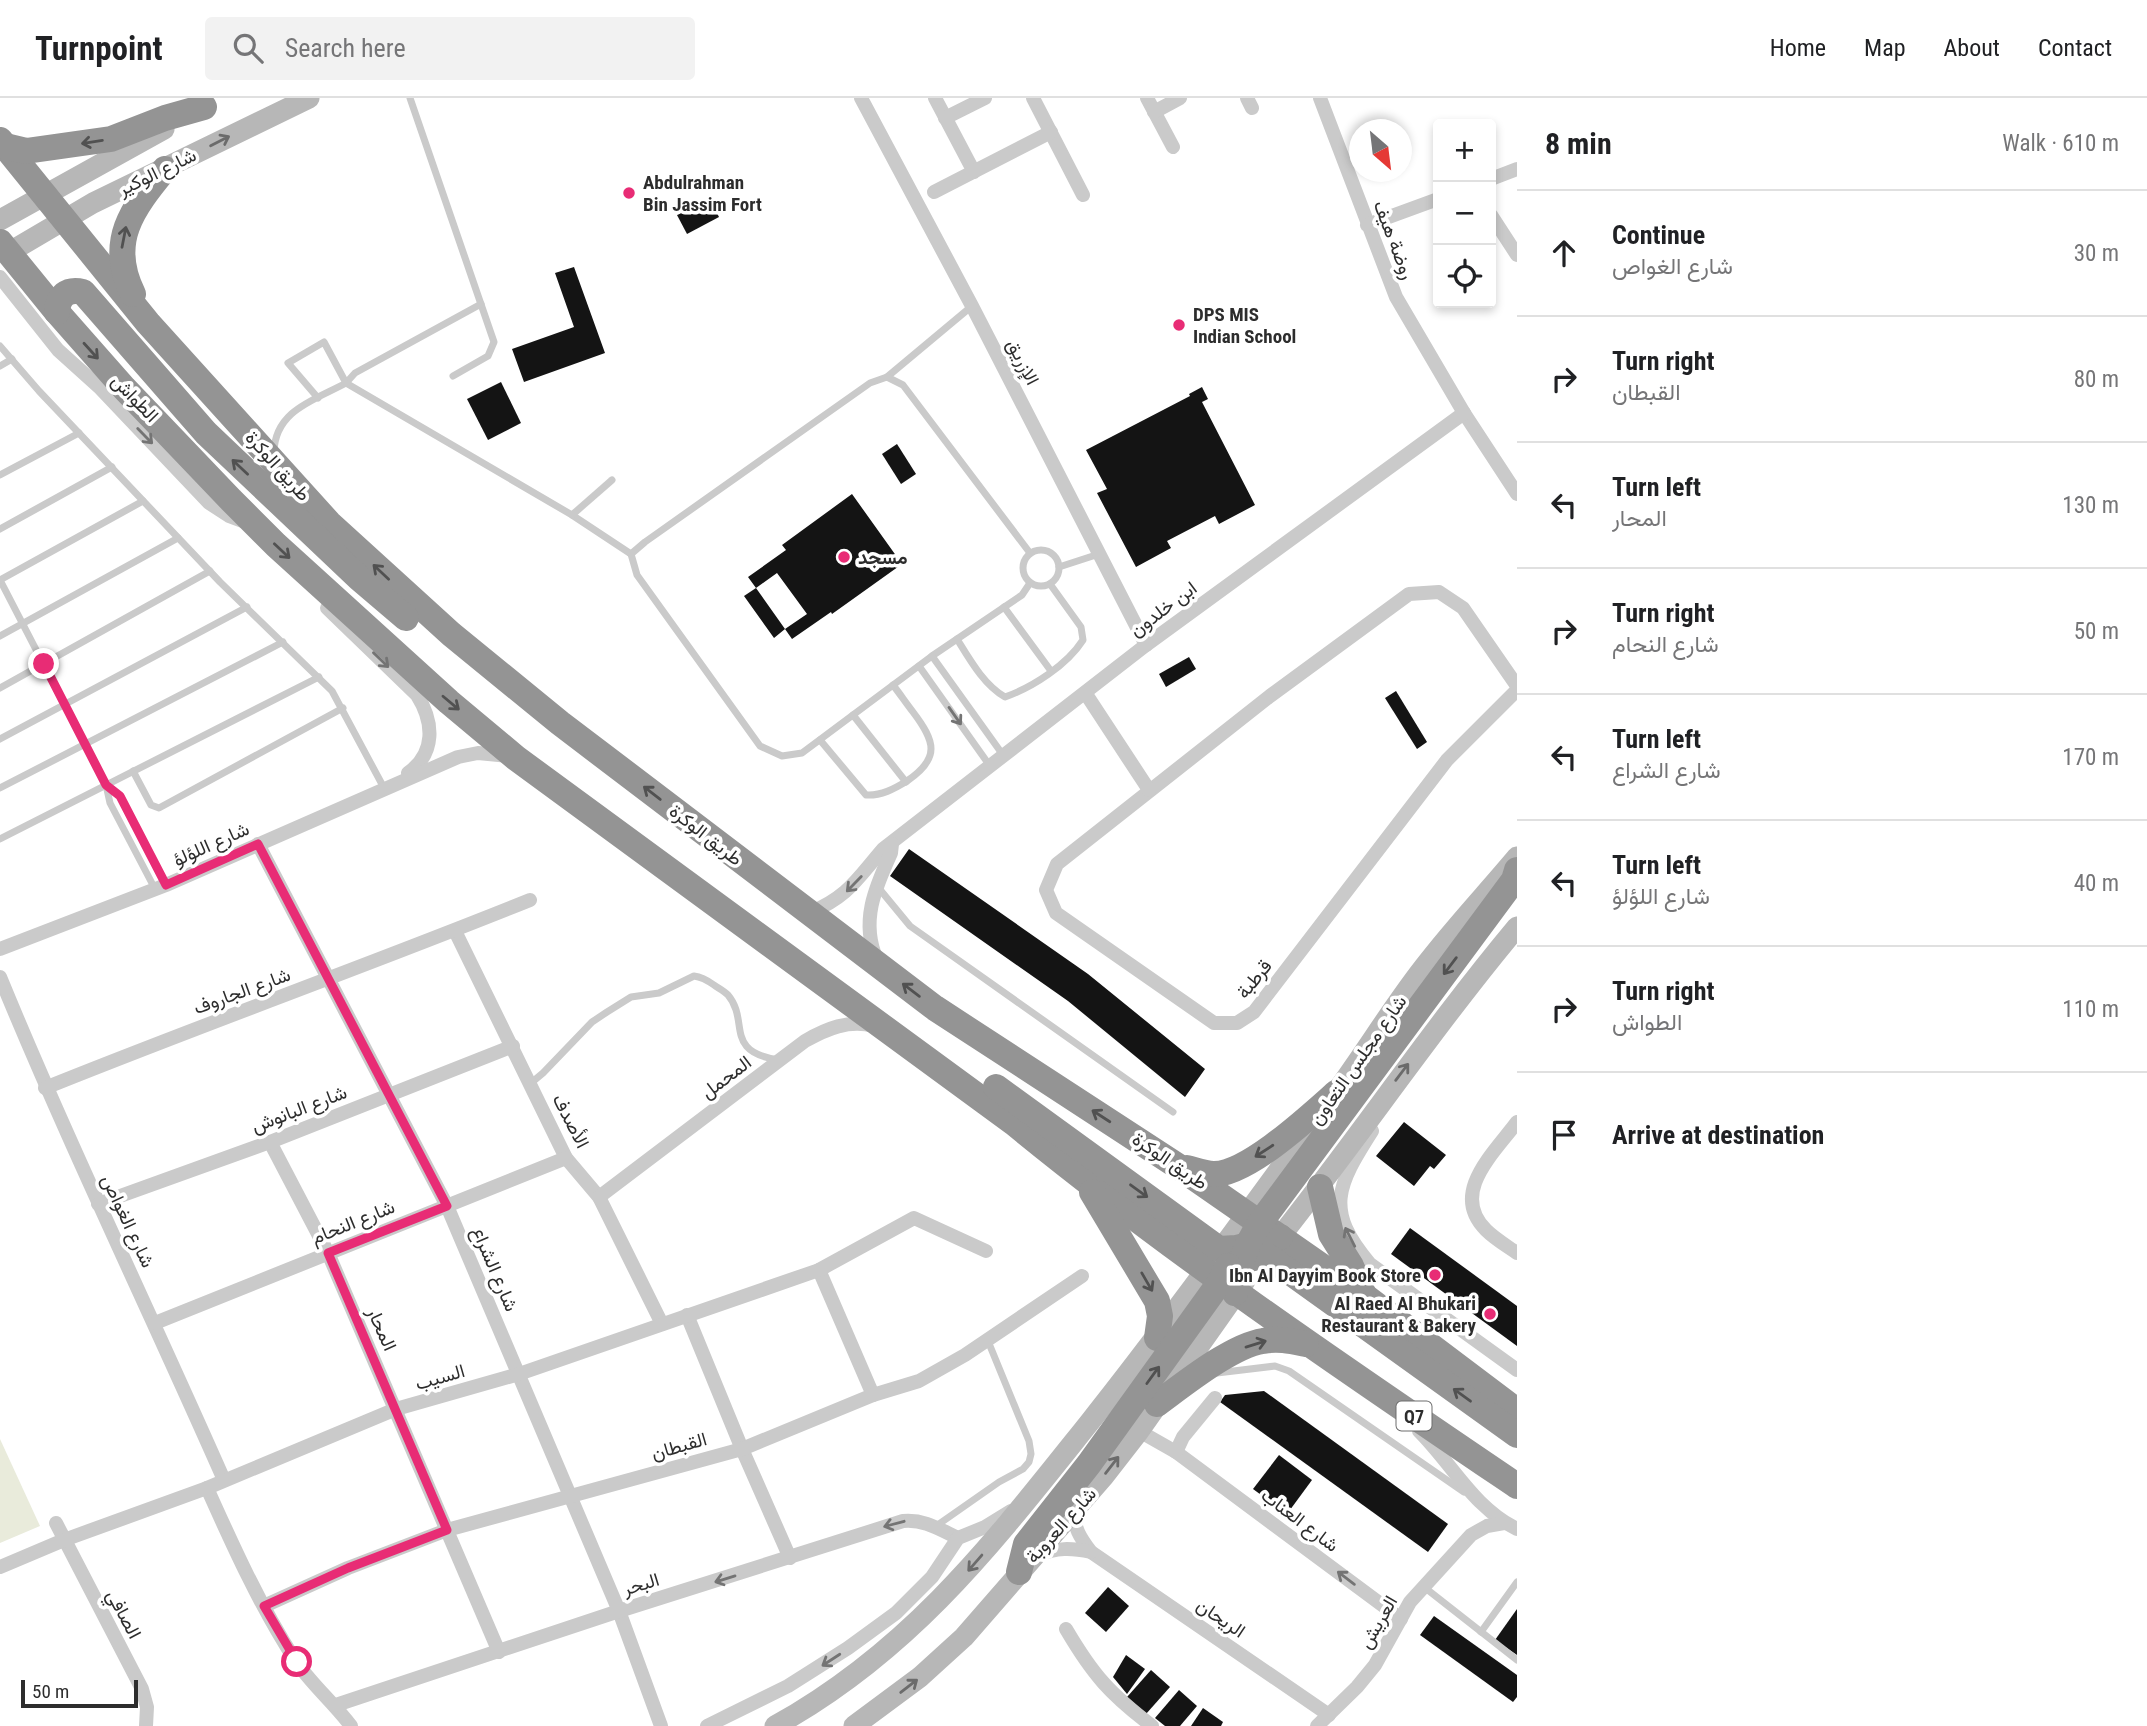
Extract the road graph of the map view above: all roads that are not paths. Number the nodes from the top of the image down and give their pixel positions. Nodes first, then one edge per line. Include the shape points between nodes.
1 (309, 98) edge
2 (410, 98) edge
3 (861, 98) edge
4 (935, 98) edge
5 (985, 98) edge
6 (1033, 98) edge
7 (1147, 98) edge
8 (1180, 98) edge
9 (1320, 98) edge
10 (213, 102) edge
11 (1154, 112) junction
12 (945, 118) junction
13 (1051, 132) junction
14 (2, 143) edge
15 (1172, 147) dead end
16 (165, 169) junction
17 (1517, 169) edge
18 (974, 172) junction
19 (1496, 177) edge
20 (934, 192) dead end
21 (44, 194) junction
22 (1083, 195) dead end
23 (75, 199) junction
24 (1433, 201) edge
25 (0, 220) edge
26 (1496, 223) edge
27 (1367, 226) junction
28 (1517, 255) edge
29 (3, 258) edge
30 (481, 304) junction
31 (972, 306) junction
32 (57, 312) junction
33 (148, 323) junction
34 (0, 346) edge
35 (12, 359) junction
36 (0, 366) edge
37 (453, 376) dead end
38 (887, 377) junction
39 (346, 383) junction
40 (318, 398) junction
41 (1464, 414) junction
42 (79, 433) junction
43 (275, 462) junction
44 (111, 467) junction
45 (0, 475) edge
46 (612, 480) dead end
47 (1517, 494) edge
48 (143, 501) junction
49 (572, 515) junction
50 (258, 527) junction
51 (0, 529) edge
52 (178, 538) junction
53 (1030, 553) junction
54 (631, 554) junction
55 (1099, 554) junction
56 (1059, 567) junction
57 (210, 571) junction
58 (305, 572) junction
59 (0, 580) edge
60 (1030, 583) junction
61 (1050, 584) junction
62 (247, 607) junction
63 (1004, 607) junction
64 (23, 624) junction
65 (0, 636) edge
66 (957, 639) junction
67 (283, 642) junction
68 (1146, 645) junction
69 (932, 656) junction
70 (44, 664) junction
71 (919, 666) junction
72 (1051, 671) junction
73 (319, 677) junction
74 (893, 685) junction
75 (0, 688) edge
76 (1517, 688) edge
77 (1086, 694) junction
78 (65, 705) junction
79 (343, 708) junction
80 (853, 715) junction
81 (560, 723) junction
82 (0, 739) edge
83 (820, 740) junction
84 (85, 744) junction
85 (1003, 756) junction
86 (516, 758) junction
87 (990, 766) junction
88 (133, 771) junction
89 (906, 782) junction
90 (106, 785) junction
91 (390, 785) junction
92 (0, 788) edge
93 (561, 790) junction
94 (1149, 790) junction
95 (0, 839) edge
96 (258, 844) junction
97 (892, 844) junction
98 (1517, 857) edge
99 (1517, 870) edge
100 (877, 886) junction
101 (161, 887) junction
102 (530, 900) dead end
103 (809, 914) junction
104 (1517, 927) edge
105 (455, 931) junction
106 (1, 945) edge
107 (880, 967) junction
108 (0, 977) edge
109 (329, 980) junction
110 (889, 1030) junction
111 (513, 1046) junction
112 (779, 1060) junction
113 (531, 1083) junction
114 (45, 1088) junction
115 (1336, 1093) junction
116 (390, 1094) junction
117 (1376, 1108) junction
118 (1173, 1112) dead end
119 (1517, 1122) edge
120 (270, 1142) junction
121 (566, 1158) junction
122 (1178, 1167) junction
123 (1086, 1182) junction
124 (1320, 1188) junction
125 (599, 1197) junction
126 (97, 1204) junction
127 (447, 1206) junction
128 (986, 1251) dead end
129 (328, 1253) junction
130 (1240, 1253) junction
131 (1517, 1253) edge
132 (819, 1269) junction
133 (1082, 1276) dead end
134 (1363, 1295) junction
135 (687, 1315) junction
136 (155, 1323) junction
137 (662, 1324) junction
138 (1157, 1338) junction
139 (987, 1340) junction
140 (1311, 1344) junction
141 (1517, 1370) edge
142 (519, 1374) junction
143 (1196, 1375) junction
144 (1381, 1394) junction
145 (873, 1395) junction
146 (1215, 1398) dead end
147 (1157, 1404) junction
148 (396, 1409) junction
149 (1517, 1411) edge
150 (1139, 1431) junction
151 (1517, 1435) edge
152 (741, 1449) junction
153 (1176, 1452) junction
154 (224, 1480) junction
155 (1517, 1486) edge
156 (207, 1488) junction
157 (1031, 1495) junction
158 (571, 1496) junction
159 (1472, 1497) junction
160 (1075, 1509) junction
161 (56, 1523) dead end
162 (1511, 1526) edge
163 (935, 1527) junction
164 (447, 1530) junction
165 (1471, 1535) junction
166 (958, 1538) junction
167 (64, 1540) junction
168 (1091, 1552) junction
169 (790, 1559) junction
170 (0, 1567) edge
171 (1023, 1567) junction
172 (1517, 1582) edge
173 (1424, 1587) junction
174 (264, 1606) junction
175 (619, 1611) junction
176 (1401, 1619) junction
177 (1066, 1629) dead end
178 (1481, 1632) junction
179 (499, 1651) junction
180 (1517, 1660) edge
181 (336, 1705) junction
182 (1329, 1715) junction
183 (146, 1726) edge
184 (351, 1726) edge
185 (662, 1726) edge
186 (707, 1726) edge
187 (775, 1726) edge
188 (854, 1726) edge
189 (1152, 1726) edge
190 (1317, 1726) edge

16 -> 1 street, شارع الوكير
2 - 30 lane
3 - 31 street, الإزريق
4 - 12 street
5 - 12 street
6 - 13 street
7 - 11 street
8 - 11 street
9 - 27 street, روضة هيف
10 -> 14 highway via 111,139 26,151
10 - 23 street, شارع الوكير
11 - 15 street
12 - 18 street
13 - 18 street
13 - 22 street
14 - 21 highway, طريق الوكرة
16 - 23 street, شارع الوكير
33 -> 16 highway via 125,277 122,242 135,209
17 - 19 street
18 - 20 street
21 - 23 highway, طريق الوكرة
21 - 25 street
23 - 29 street, شارع الوكير
23 - 33 highway, طريق الوكرة
24 - 27 street
26 - 28 street
27 - 41 street, روضة هيف via 1396,297
29 - 32 highway, طريق الوكرة
29 -> 50 street, الطواش via 58,350 209,503
30 - 37 lane via 494,342 488,356
30 - 39 lane via 355,373
31 - 38 lane
31 - 55 street, الإزريق
32 -> 50 highway, طريق الوكرة
81 -> 32 highway via 480,680 359,578 206,433 83,292 75,290 61,297
33 - 43 highway, طريق الوكرة
34 - 35 lane
35 - 36 lane
35 - 42 lane
38 - 53 lane via 903,385
38 - 54 lane via 870,383
39 - 40 lane
39 - 40 lane via 324,342 288,363
39 - 49 lane
40 - 43 lane via 284,419 275,437
41 - 47 street, روضة هيف
41 - 68 street, ابن خلدون
42 - 44 lane
42 - 45 lane
81 -> 43 highway, طريق الوكرة via 389,579 329,523
44 - 48 lane
44 - 51 lane
46 - 49 lane
48 - 52 lane
48 - 59 lane
49 - 54 lane
50 -> 58 highway, طريق الوكرة
52 - 57 lane
52 - 64 lane
53 - 56 lane via 1049,551
53 - 60 lane via 1023,562
54 - 83 lane via 637,575 760,746 782,756 802,753
55 - 56 lane
55 - 68 street, الإزريق
56 - 61 lane
57 - 62 lane
57 - 70 lane
58 -> 86 highway, طريق الوكرة
58 -> 91 street, شارع اللؤلؤ via 326,607 426,709 431,732 426,754 420,764
59 - 64 lane
60 - 61 lane
60 - 63 lane
61 - 72 lane via 1081,627 1083,640
62 - 67 lane
62 - 78 lane
63 - 66 lane
63 - 72 lane
64 - 65 lane
64 - 70 lane
66 - 69 lane
66 - 72 lane via 974,667 1005,697
67 - 73 lane
67 - 84 lane
68 - 77 street, ابن خلدون
69 - 71 lane
69 - 85 lane
70 - 75 lane
70 - 78 lane
71 - 74 lane
71 -> 87 lane
73 - 79 lane
73 - 88 lane
74 - 80 lane
74 - 89 lane via 930,735 929,758
76 - 94 street, قرطبة via 1463,608 1439,592 1409,594
76 - 94 street, قرطبة via 1447,760 1254,1012 1237,1023 1214,1023 1056,914 1046,890 1057,864
77 - 85 street, ابن خلدون
77 - 94 street
78 - 82 lane
78 - 84 lane
79 - 88 lane via 159,808 151,805
79 - 91 lane
80 - 83 lane
80 - 89 lane
103 -> 81 highway, طريق الوكرة
83 - 89 lane via 866,795 876,796
84 - 90 lane
84 - 92 lane
85 - 87 street, ابن خلدون
86 - 91 street, شارع اللؤلؤ via 468,755
86 - 93 highway, طريق الوكرة
87 - 97 street, ابن خلدون
88 - 90 lane
90 - 95 lane
90 - 101 lane via 110,803
90 - 101 lane via 120,796
91 - 96 street, شارع اللؤلؤ
93 - 110 highway, طريق الوكرة
93 -> 130 highway via 626,817
96 - 101 street, شارع اللؤلؤ
96 - 109 street, شارع الشراع
97 - 100 street
97 -> 103 street, ابن خلدون via 849,890
98 - 115 street, شارع مجلس التعاون via 1423,968
99 -> 130 highway
100 - 107 street via 869,927
100 - 118 lane via 910,926
101 - 106 street, شارع اللؤلؤ
102 - 105 street, شارع الجاروف
103 - 107 highway, طريق الوكرة
117 -> 104 street
105 - 109 street, شارع الجاروف
105 - 111 street, الأصدف
122 -> 107 highway, طريق الوكرة
108 - 114 street, شارع الغواص
109 - 114 street, شارع الجاروف
109 - 116 street, شارع الشراع
110 - 112 street, المحمل via 845,1024 824,1030
110 - 123 highway, طريق الوكرة
111 - 113 street, الأصدف
111 - 116 street, شارع البانوش
112 - 113 lane via 751,1050 739,1033 728,995 694,976 659,993 631,998 607,1012
112 - 125 street, المحمل
113 - 121 street, الأصدف
114 - 126 street, شارع الغواص
115 -> 122 highway via 1290,1133 1238,1167 1215,1174
115 - 130 street, شارع مجلس التعاون
116 - 120 street, شارع البانوش
116 - 127 street, شارع الشراع
117 - 124 street
141 -> 117 street via 1370,1264 1351,1242 1342,1219 1340,1194 1348,1169 1375,1126
119 - 131 street via 1472,1186 1471,1201 1486,1231
120 - 126 street, شارع البانوش
120 - 129 street, المحار
121 - 125 street, الأصدف
121 - 127 street, شارع النحام
122 - 130 highway, طريق الوكرة
123 - 130 highway, طريق الوكرة
123 -> 138 highway via 1151,1288 1160,1316
124 - 130 street
124 - 134 highway via 1331,1234
125 - 137 street, الأصدف
126 - 136 street, شارع الغواص
127 - 129 street, شارع النحام
127 - 142 street, شارع الشراع
128 - 132 street, السيب via 914,1218
129 - 136 street, شارع النحام
129 - 148 street, المحار
130 - 134 highway, طريق الوكرة
130 - 138 street, شارع العروبة
130 - 140 highway, طريق الوكرة / Q7
130 - 147 street, شارع العروبة
151 -> 130 highway
171 -> 130 highway via 1026,1544
132 - 135 street, السيب
132 - 145 street
133 - 139 street, القبطان
134 - 149 highway, طريق الوكرة
135 - 137 street, السيب
135 - 152 street
136 - 154 street, شارع الغواص
137 - 142 street, السيب
138 - 157 street, شارع العروبة
139 - 145 street, القبطان via 919,1381
139 - 163 lane via 1029,1441 1029,1462
143 -> 140 highway via 1259,1341
140 - 144 highway, طريق الوكرة / Q7
142 - 148 street, السيب
142 - 158 street, شارع الشراع
143 - 147 highway
143 - 159 lane via 1275,1366 1289,1371
144 - 155 highway, طريق الوكرة / Q7
144 - 159 street, طريق الوكرة via 1430,1443
145 - 152 street, القبطان
146 - 153 street
147 - 150 street, شارع العروبة
148 - 154 street, السيب
148 - 164 street, المحار
150 - 153 street, شارع العناب
160 -> 150 street, شارع العروبة
152 - 158 street, القبطان
152 - 169 street
176 -> 153 street, شارع العناب
154 - 156 street, السيب
156 - 167 street, السيب
156 - 174 street
157 - 166 street, شارع العروبة via 1003,1517
157 -> 187 street, شارع العروبة via 914,1626 852,1676
158 - 164 street, القبطان
158 - 175 street, شارع الشراع
159 - 162 street, طريق الوكرة
159 - 165 street
160 - 168 street, الريحان via 1077,1530
160 - 171 street, شارع العروبة
161 - 167 street, الصافي
162 - 165 street, العريش via 1487,1526
163 - 166 street, البحر
163 -> 169 street, البحر via 903,1521
164 - 174 street, القبطان
164 - 179 street, المحار
165 - 173 street, العريش
166 -> 186 street via 932,1577 872,1631 788,1686
167 - 170 street, السيب
167 - 183 street, الصافي via 142,1689
168 - 171 street, الريحان via 1057,1549
168 - 182 street, الريحان
169 -> 175 street, البحر
188 -> 171 street, شارع العروبة via 943,1658
172 - 178 lane
173 - 176 street, العريش
173 - 178 lane
174 - 181 street via 297,1662
175 - 179 street, البحر
175 - 185 street, شارع الشراع
176 - 182 street, العريش via 1375,1665
177 - 189 street via 1108,1690
178 - 180 lane
179 - 181 street, البحر
181 - 184 street
182 - 190 street, العريش

